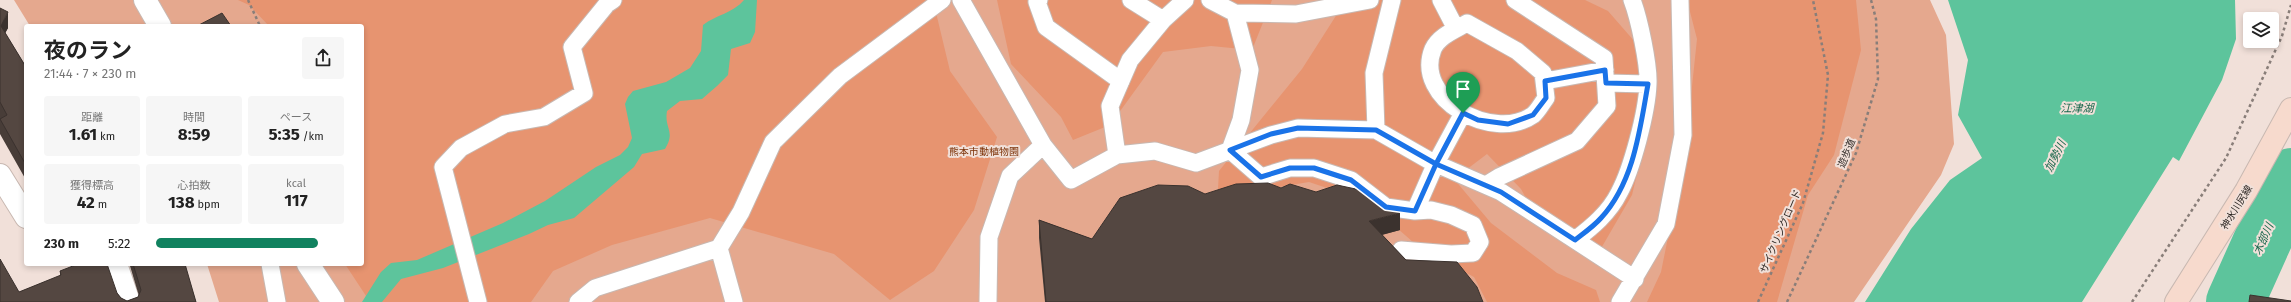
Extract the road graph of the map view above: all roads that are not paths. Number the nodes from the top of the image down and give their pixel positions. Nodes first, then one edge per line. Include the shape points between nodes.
1 (145, 0) edge
2 (613, 0) edge
3 (942, 0) edge
4 (961, 0) edge
5 (1039, 0) edge
6 (1131, 0) edge
7 (1185, 0) edge
8 (1210, 0) edge
9 (1370, 0) edge
10 (1392, 0) edge
11 (1441, 0) edge
12 (1515, 0) edge
13 (1632, 0) edge
14 (1680, 0) edge
15 (1235, 13) junction
16 (1163, 20) junction
17 (159, 24) edge
18 (1456, 29) junction
19 (1605, 77) junction
20 (1121, 81) junction
21 (1545, 81) junction
22 (1648, 84) junction
23 (1463, 113) junction
24 (2288, 121) edge
25 (1376, 130) junction
26 (1043, 145) junction
27 (1230, 150) junction
28 (1117, 155) junction
29 (1436, 164) junction
30 (0, 175) edge
31 (1486, 185) junction
32 (1415, 211) junction
33 (24, 214) edge
34 (1575, 240) junction
35 (719, 248) junction
36 (1401, 250) dead end
37 (117, 266) edge
38 (270, 266) edge
39 (309, 266) edge
40 (1635, 279) junction
41 (129, 302) edge
42 (277, 302) edge
43 (333, 302) edge
44 (478, 302) edge
45 (578, 302) edge
46 (734, 302) edge
47 (988, 302) edge
48 (1620, 302) edge
49 (2176, 302) edge

1 - 17 street
2 - 44 lane via 572,47 584,93 544,117 505,124 461,148 443,168
3 - 35 lane via 840,76 773,142 741,212
4 - 26 lane
5 - 20 lane via 1037,2 1046,27
6 - 16 lane
7 - 16 lane
8 - 15 lane
9 - 15 lane via 1296,14
10 - 25 lane via 1374,73
11 - 18 lane
12 - 19 lane via 1604,58
13 - 22 lane via 1638,16
14 - 40 lane via 1683,135 1666,224
15 - 27 lane via 1250,70 1241,120
16 - 20 lane via 1130,60
18 - 21 lane via 1467,23 1517,51 1543,73
18 - 23 lane via 1444,35 1433,48 1430,68 1436,84 1450,106
19 - 21 lane
19 - 22 lane
19 - 31 lane via 1607,106 1577,141
20 - 28 lane via 1110,106
21 - 23 lane via 1546,98 1533,115 1508,124 1478,120
22 - 34 lane via 1632,159 1619,194 1601,219
23 - 29 lane
24 - 49 main road, 神水川尻線
25 - 27 lane via 1298,128 1271,134
25 - 29 lane
26 - 28 lane via 1071,180
26 - 47 lane via 1010,176 990,237
27 - 28 lane via 1196,163 1155,151
27 - 32 lane via 1261,177 1290,168 1314,168 1351,180 1386,207
29 - 31 lane
29 - 32 lane
30 - 33 street
31 - 34 lane
32 - 36 lane via 1431,210 1451,215 1473,225 1480,242 1473,253
34 - 40 lane
35 - 45 lane via 595,288
35 - 46 lane
37 - 41 street
38 - 42 lane
39 - 43 street
40 - 48 lane

